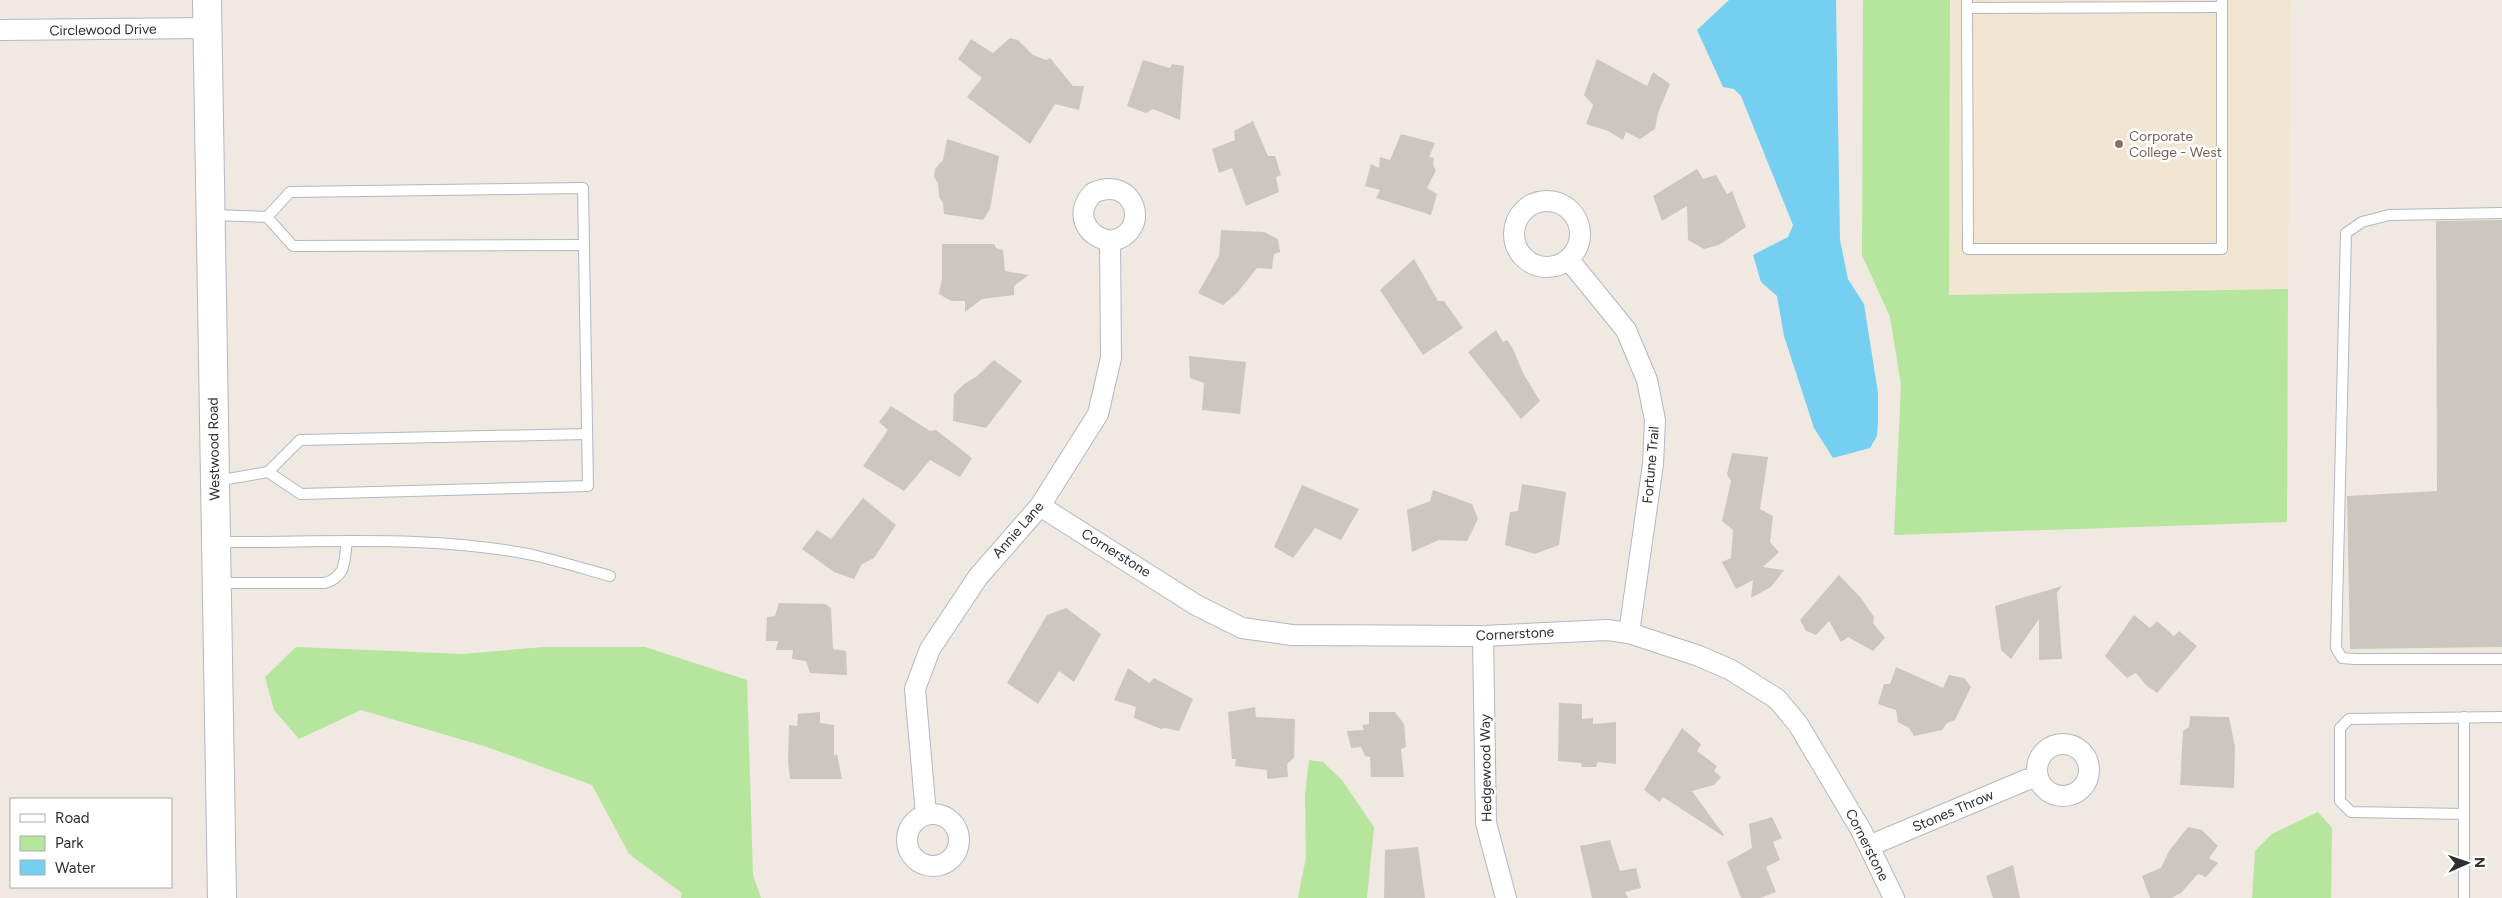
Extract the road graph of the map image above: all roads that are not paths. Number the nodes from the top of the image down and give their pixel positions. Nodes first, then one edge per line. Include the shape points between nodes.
1 (207, 0) edge
2 (2222, 3) edge
3 (1967, 4) edge
4 (207, 28) junction
5 (0, 30) edge
6 (2502, 213) edge
7 (210, 215) junction
8 (267, 217) junction
9 (1110, 241) dead end
10 (584, 245) junction
11 (1569, 260) dead end
12 (588, 434) junction
13 (268, 472) junction
14 (215, 481) junction
15 (1040, 506) junction
16 (347, 541) junction
17 (216, 542) junction
18 (610, 576) dead end
19 (217, 583) junction
20 (1629, 633) junction
21 (1483, 636) junction
22 (2502, 659) edge
23 (2464, 717) junction
24 (2502, 717) edge
25 (2038, 777) dead end
26 (926, 814) dead end
27 (2464, 814) junction
28 (1869, 846) junction
29 (222, 898) edge
30 (1506, 898) edge
31 (1894, 898) edge
32 (2464, 898) edge

1 - 4 street, Westwood Road
2 - 3 lane
2 - 3 lane via 2222,249 1968,249
4 - 5 street, Circlewood Drive
4 - 7 street, Westwood Road
6 - 22 lane via 2389,215 2362,222 2346,234 2336,648 2342,658 2355,659
7 - 8 lane
7 - 14 street, Westwood Road
8 - 10 lane via 293,246
8 - 10 lane via 290,192 583,188
9 - 15 street, Annie Lane via 1111,358 1098,414
10 - 12 lane
11 - 20 street, Fortune Trail via 1626,330 1647,380 1655,420 1653,464
12 - 13 lane via 300,440
12 - 13 lane via 588,486 301,494
13 - 14 lane
14 - 17 street, Westwood Road
15 - 21 street, Cornerstone via 1196,605 1242,628 1292,635
15 - 26 street, Annie Lane via 978,576 930,648 915,689
16 - 17 lane
16 - 18 lane via 480,548 532,555
16 - 19 lane via 343,568 336,579 325,582
17 - 19 street, Westwood Road
19 - 29 street, Westwood Road
20 - 21 street, Cornerstone via 1598,630
20 - 28 street, Cornerstone via 1731,670 1777,698 1798,724
21 - 30 street, Hedgewood Way via 1486,823
23 - 24 lane
23 - 27 lane
23 - 27 lane via 2349,719 2340,728 2340,801 2351,812
25 - 28 street, Stones Throw
27 - 32 lane
28 - 31 street, Cornerstone

